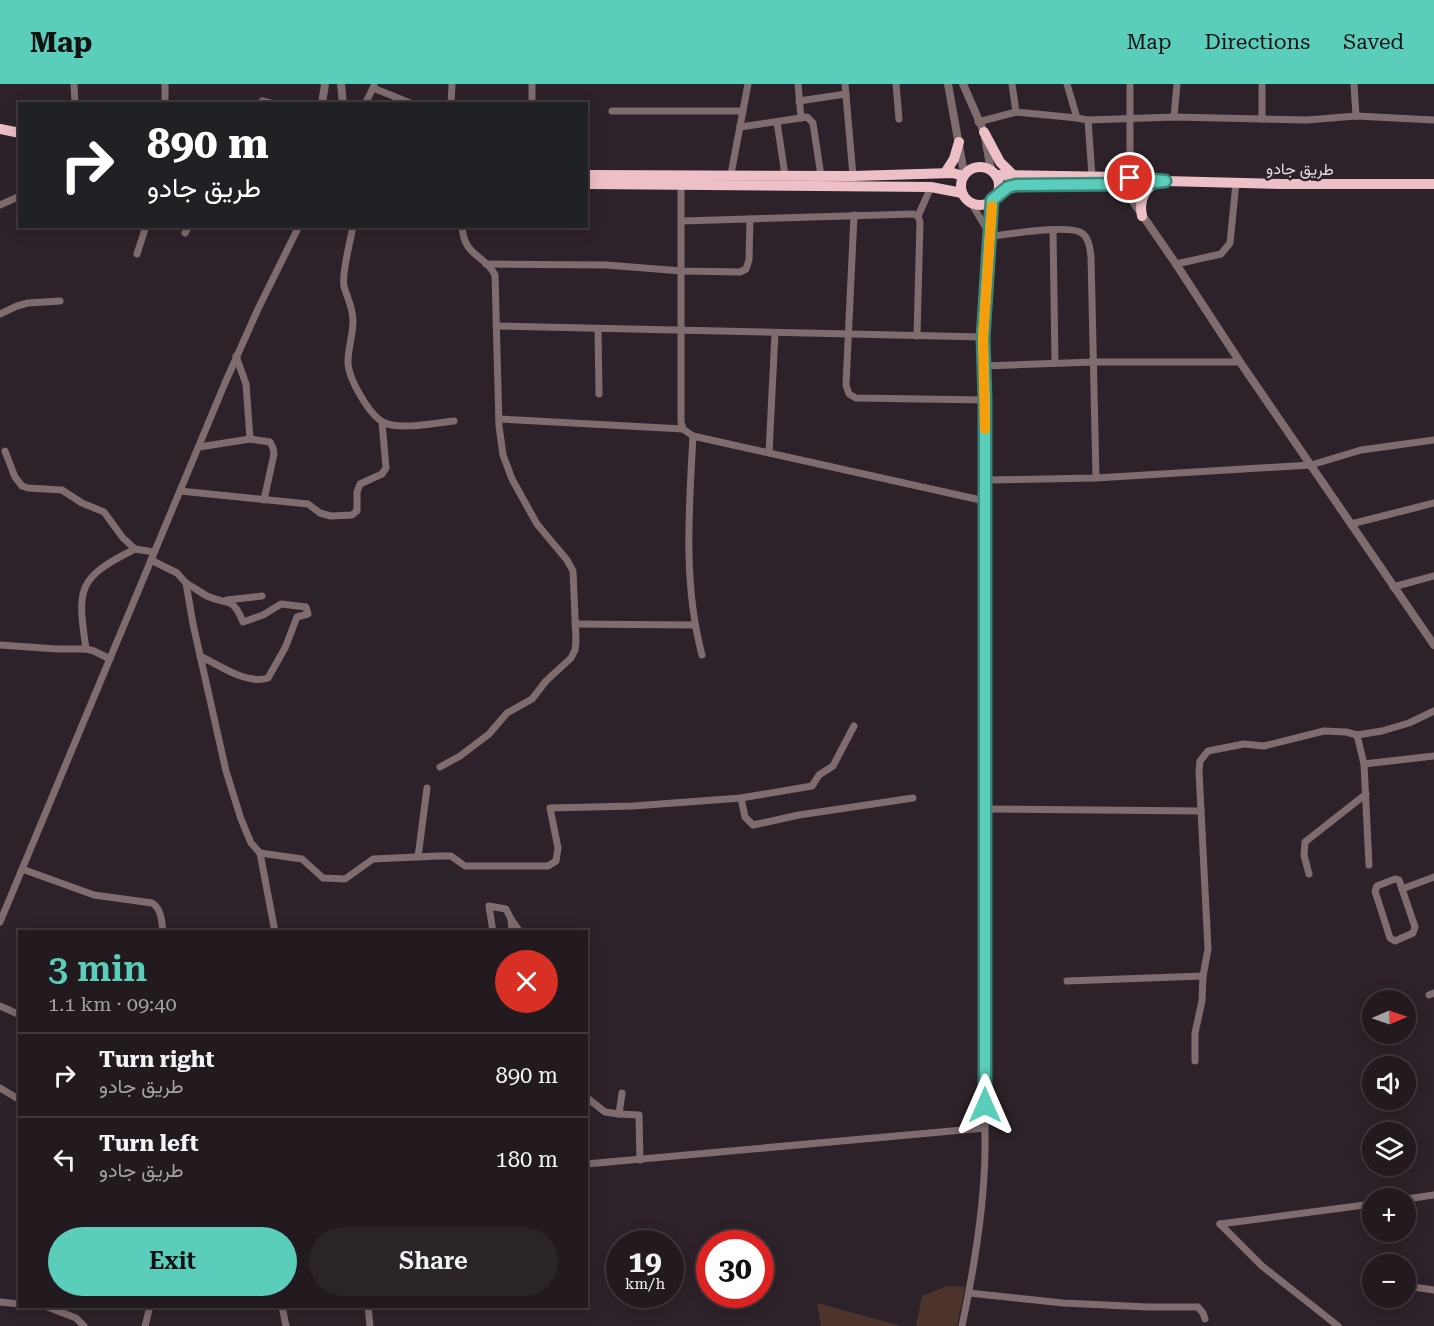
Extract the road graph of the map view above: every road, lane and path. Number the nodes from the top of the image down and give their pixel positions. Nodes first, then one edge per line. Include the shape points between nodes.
1 (74, 84) edge
2 (165, 84) edge
3 (325, 84) edge
4 (341, 84) edge
5 (452, 84) edge
6 (532, 84) edge
7 (748, 84) edge
8 (798, 84) edge
9 (844, 84) edge
10 (896, 84) edge
11 (948, 84) edge
12 (963, 84) edge
13 (1012, 84) edge
14 (1067, 84) edge
15 (1130, 84) edge
16 (1177, 84) edge
17 (1262, 84) edge
18 (1354, 84) edge
19 (374, 86) edge
20 (846, 94) junction
21 (262, 101) dead end
22 (799, 101) junction
23 (75, 102) edge
24 (165, 102) edge
25 (267, 102) edge
26 (322, 102) edge
27 (343, 102) edge
28 (366, 102) edge
29 (409, 102) edge
30 (451, 102) edge
31 (532, 102) edge
32 (612, 111) dead end
33 (743, 111) junction
34 (1016, 112) junction
35 (1356, 116) junction
36 (1131, 117) junction
37 (1174, 117) junction
38 (801, 118) junction
39 (1077, 118) junction
40 (899, 119) dead end
41 (1262, 119) junction
42 (1088, 120) junction
43 (1434, 120) edge
44 (777, 122) junction
45 (740, 127) junction
46 (981, 127) junction
47 (0, 129) edge
48 (18, 134) edge
49 (959, 142) junction
50 (993, 172) junction
51 (945, 173) junction
52 (731, 174) junction
53 (588, 175) edge
54 (785, 175) junction
55 (964, 175) junction
56 (821, 176) junction
57 (853, 176) junction
58 (1014, 176) junction
59 (1092, 176) junction
60 (681, 180) junction
61 (1123, 180) junction
62 (1160, 182) junction
63 (1236, 183) junction
64 (588, 184) edge
65 (1434, 184) edge
66 (931, 187) junction
67 (962, 193) junction
68 (18, 197) edge
69 (993, 199) junction
70 (971, 203) junction
71 (0, 205) edge
72 (854, 215) junction
73 (918, 216) junction
74 (1142, 216) junction
75 (750, 219) junction
76 (682, 221) junction
77 (145, 228) edge
78 (298, 228) edge
79 (353, 228) edge
80 (462, 228) edge
81 (1053, 230) junction
82 (991, 236) junction
83 (137, 254) dead end
84 (486, 264) junction
85 (1176, 264) junction
86 (682, 271) junction
87 (60, 301) dead end
88 (0, 314) edge
89 (496, 326) junction
90 (598, 329) junction
91 (681, 331) junction
92 (775, 333) junction
93 (848, 334) junction
94 (917, 336) junction
95 (983, 338) junction
96 (236, 356) junction
97 (1094, 362) junction
98 (1240, 362) junction
99 (1055, 363) junction
100 (984, 366) junction
101 (599, 394) dead end
102 (985, 400) junction
103 (499, 419) junction
104 (454, 421) dead end
105 (382, 422) junction
106 (683, 429) junction
107 (693, 436) junction
108 (250, 439) junction
109 (1434, 440) edge
110 (199, 447) junction
111 (5, 452) dead end
112 (769, 453) junction
113 (1311, 465) junction
114 (1096, 478) junction
115 (985, 480) junction
116 (180, 491) junction
117 (264, 500) junction
118 (985, 501) junction
119 (1434, 503) edge
120 (1351, 524) junction
121 (135, 549) junction
122 (154, 552) junction
123 (151, 560) junction
124 (1434, 576) edge
125 (186, 583) junction
126 (1393, 587) junction
127 (262, 596) dead end
128 (227, 600) junction
129 (575, 624) junction
130 (694, 625) junction
131 (1434, 628) edge
132 (1423, 630) junction
133 (0, 645) edge
134 (1434, 645) edge
135 (86, 649) junction
136 (702, 655) dead end
137 (200, 656) junction
138 (110, 660) junction
139 (1434, 711) edge
140 (854, 726) dead end
141 (1357, 735) junction
142 (1434, 756) edge
143 (1364, 764) junction
144 (440, 767) dead end
145 (427, 788) dead end
146 (1366, 794) junction
147 (741, 798) junction
148 (913, 798) dead end
149 (985, 809) junction
150 (1201, 810) junction
151 (260, 853) junction
152 (418, 857) junction
153 (1369, 865) dead end
154 (22, 869) junction
155 (1309, 874) dead end
156 (1434, 877) edge
157 (1402, 889) junction
158 (511, 919) junction
159 (0, 922) edge
160 (163, 930) edge
161 (276, 930) edge
162 (494, 930) edge
163 (512, 930) edge
164 (519, 930) edge
165 (1203, 976) junction
166 (1067, 981) dead end
167 (0, 1006) edge
168 (18, 1014) edge
169 (1195, 1061) dead end
170 (0, 1088) edge
171 (622, 1093) dead end
172 (18, 1099) edge
173 (588, 1099) edge
174 (619, 1114) junction
175 (985, 1128) junction
176 (640, 1160) junction
177 (588, 1164) edge
178 (1434, 1195) edge
179 (1416, 1198) edge
180 (1362, 1205) edge
181 (1416, 1287) edge
182 (1434, 1290) edge
183 (969, 1293) junction
184 (0, 1302) edge
185 (18, 1304) edge
186 (50, 1308) edge
187 (150, 1308) edge
188 (282, 1308) edge
189 (368, 1308) edge
190 (1205, 1319) dead end
191 (84, 1326) edge
192 (145, 1326) edge
193 (286, 1326) edge
194 (370, 1326) edge
195 (962, 1326) edge
196 (1338, 1326) edge

1 - 23 street
2 - 24 street
3 - 26 street
4 - 27 street
5 - 30 street
6 - 31 street
7 - 33 street
8 - 22 street
9 - 20 street
10 - 40 street
11 - 49 street
12 - 46 street
13 - 34 street
14 - 39 street
15 - 36 street
16 - 37 street
17 - 41 street
18 - 35 street
19 - 28 street
19 - 29 street
20 - 22 street
20 - 57 street
21 - 25 street
22 - 38 street
32 - 33 street
33 - 45 street
34 - 39 street
34 - 46 street
35 - 41 street
35 - 43 street
36 - 37 street
36 - 42 street
36 - 61 street
37 - 41 street
38 - 44 street
38 - 56 street via 807,117 813,123
39 - 42 street
42 - 59 street
44 - 45 street
44 - 54 street
45 - 52 street
46 - 50 street
46 - 58 highway via 1000,162
47 - 48 highway
49 - 51 highway
49 - 55 street
50 - 55 highway via 977,166
50 - 58 highway, طريق جادو
50 - 69 highway via 999,189
51 - 55 highway
51 - 57 highway
52 - 54 highway
52 - 60 highway
53 - 60 highway
54 - 56 highway
55 - 67 highway
56 - 57 highway
58 - 59 highway, طريق جادو
59 - 61 highway, طريق جادو
60 - 64 highway
60 - 66 highway
60 - 76 street
61 - 62 highway, طريق جادو
61 - 69 highway, طريق جادو via 1016,185
61 - 74 street
62 - 63 highway, طريق جادو
62 - 74 highway via 1144,193
63 - 65 highway, طريق جادو
63 - 85 street via 1226,250
66 - 67 highway
66 - 73 street
67 - 70 highway
68 - 71 street
69 - 70 highway via 980,205
69 - 82 street
70 - 82 street
72 - 73 street
72 - 75 street
72 - 93 street
73 - 94 street
74 - 85 street
75 - 76 street
75 - 86 street via 746,269
76 - 86 street
77 - 83 street
78 - 96 street
79 - 105 street via 343,278 352,310 348,362 354,384
80 - 84 street via 466,246
81 - 82 street
81 - 97 street via 1081,232 1089,246
81 - 99 street
82 - 95 street
84 - 86 street via 606,265
84 - 89 street via 495,275
85 - 98 street
86 - 91 street
87 - 88 street via 28,303
89 - 90 street
89 - 103 street
90 - 91 street
90 - 101 street
91 - 92 street
91 - 106 street
92 - 93 street
92 - 112 street
93 - 94 street
93 - 102 street via 846,385 849,394 856,398
94 - 95 street
95 - 100 street
96 - 108 street via 246,384
96 - 110 street
97 - 98 street
97 - 99 street
97 - 114 street
98 - 113 street
99 - 100 street
100 - 102 street
102 - 115 street
103 - 106 street
103 - 129 street via 509,473 537,524 573,571
104 - 105 street via 409,425
105 - 117 street via 386,468 382,474 360,484 355,513 331,516 308,504
106 - 107 street
107 - 112 street
107 - 130 street via 688,528
108 - 110 street
108 - 117 street via 270,442 273,448
109 - 113 street via 1361,450
110 - 116 street
111 - 121 street via 21,486 62,490 104,512
112 - 118 street
113 - 114 street
113 - 120 street
114 - 115 street
115 - 118 street
116 - 117 street
116 - 122 street
118 - 149 street
119 - 120 street
120 - 126 street
121 - 122 street
121 - 135 street via 92,575 84,589 81,614
122 - 123 street
123 - 125 street via 177,573
123 - 138 street
124 - 126 street
125 - 128 street via 208,597
125 - 137 street
126 - 132 street
127 - 128 street
128 - 137 street via 237,607 243,622 281,604 306,607 308,614 297,617 268,678 259,681 239,675
129 - 130 street
129 - 144 street via 575,650 571,658 532,699 507,713 489,734
130 - 136 street
131 - 132 street
132 - 134 street
133 - 135 street
135 - 138 street
137 - 151 street via 233,794 251,843
138 - 154 street
139 - 141 street via 1391,728
140 - 147 street via 833,766 819,775 812,786
141 - 143 street
141 - 150 street via 1324,731 1264,746 1244,744 1208,751 1198,771
142 - 143 street
143 - 146 street
145 - 152 street
146 - 153 street
146 - 155 street via 1305,842
147 - 148 street via 745,817 753,825
147 - 152 street via 550,808 558,848 556,861 548,866 465,867 451,856
149 - 150 street
149 - 175 street
150 - 165 street via 1208,949
151 - 152 street via 302,859 323,878 345,879 373,859
151 - 161 street
154 - 159 street
154 - 160 street via 94,895 152,903 160,913
156 - 157 street
157 - 157 street via 1395,879 1375,888 1392,941 1415,931
158 - 162 street via 506,909 489,906
158 - 163 street
158 - 164 street
165 - 166 street
165 - 169 street
167 - 168 street
170 - 172 street
171 - 174 street
173 - 174 street via 605,1112
174 - 176 street via 639,1115
175 - 176 street
175 - 183 street via 985,1185
176 - 177 street
178 - 179 street
180 - 196 street via 1221,1224 1262,1266
181 - 182 street
183 - 190 street via 1063,1303 1198,1307
183 - 195 street
184 - 185 street
186 - 191 street via 76,1318
187 - 192 street
188 - 193 street
189 - 194 street

